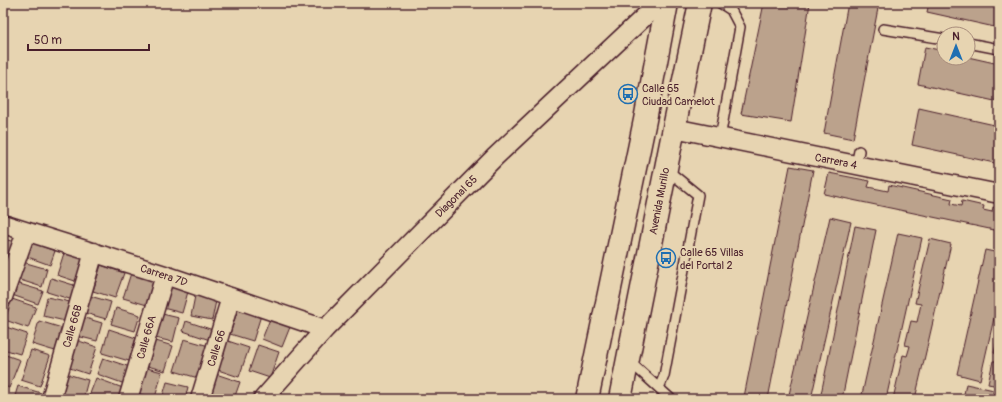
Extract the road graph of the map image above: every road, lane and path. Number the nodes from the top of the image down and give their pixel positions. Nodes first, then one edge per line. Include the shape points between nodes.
1 (659, 3) edge
2 (667, 3) edge
3 (700, 3) edge
4 (720, 3) edge
5 (883, 29) dead end
6 (936, 38) edge
7 (976, 45) edge
8 (999, 49) edge
9 (674, 128) junction
10 (720, 138) junction
11 (666, 168) junction
12 (999, 194) edge
13 (3, 224) edge
14 (26, 232) junction
15 (94, 252) junction
16 (164, 275) junction
17 (231, 297) junction
18 (3, 298) edge
19 (325, 329) junction
20 (628, 360) junction
21 (659, 388) junction
22 (51, 399) edge
23 (128, 399) edge
24 (200, 399) edge
25 (263, 399) edge
26 (587, 399) edge
27 (621, 399) edge
28 (671, 399) edge

1 - 19 street, Diagonal 65 via 496,156
2 - 26 main road
3 - 9 main road, Avenida Murillo
4 - 10 lane via 731,10 740,27
5 - 6 lane
7 - 8 lane
9 - 10 street, Carrera 4
9 - 11 main road, Avenida Murillo
10 - 12 street, Carrera 4 via 858,158
11 - 20 main road, Avenida Murillo
11 - 21 lane via 698,195 664,376
13 - 14 street, Carrera 7D
14 - 15 street, Carrera 7D
14 - 18 street
15 - 16 street, Carrera 7D
15 - 22 street, Calle 66B
16 - 17 street, Carrera 7D
16 - 23 street, Calle 66A
17 - 19 street, Carrera 7D
17 - 24 street, Calle 66
19 - 25 street, Diagonal 65
20 - 21 lane
20 - 27 main road, Avenida Murillo
21 - 28 lane

